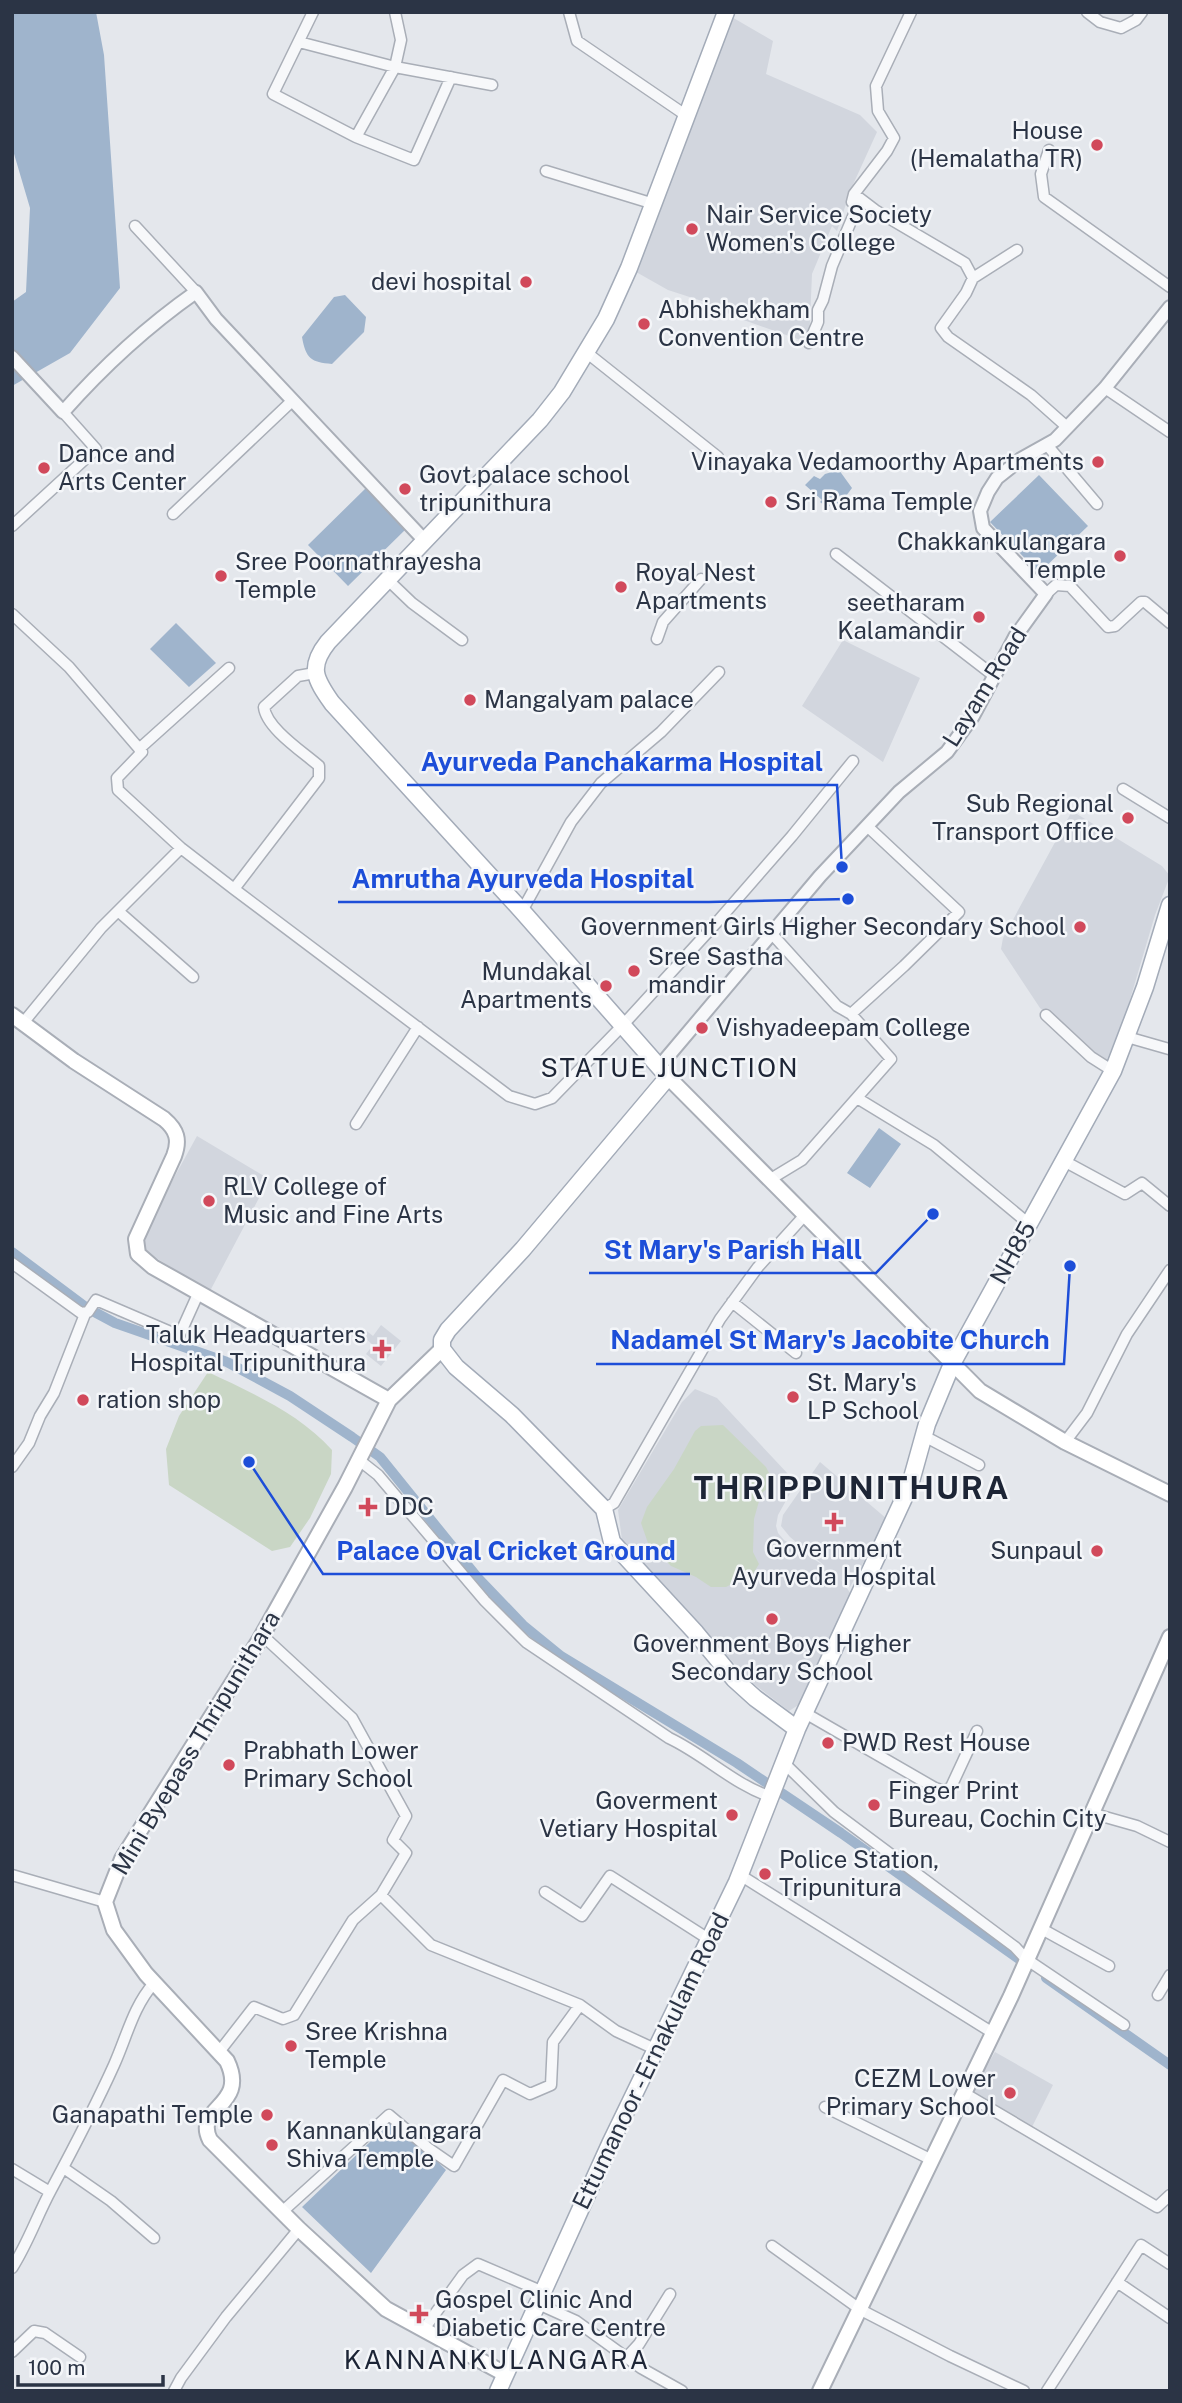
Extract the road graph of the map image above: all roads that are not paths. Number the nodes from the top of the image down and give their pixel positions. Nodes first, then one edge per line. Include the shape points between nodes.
1 (313, 12) edge
2 (395, 12) edge
3 (569, 12) edge
4 (726, 12) edge
5 (911, 12) edge
6 (1087, 12) edge
7 (1142, 12) edge
8 (299, 42) junction
9 (395, 67) junction
10 (451, 77) junction
11 (492, 85) dead end
12 (687, 116) junction
13 (356, 137) junction
14 (1049, 150) dead end
15 (546, 171) dead end
16 (854, 194) junction
17 (654, 204) junction
18 (135, 226) dead end
19 (1017, 250) dead end
20 (973, 278) junction
21 (1170, 288) edge
22 (196, 292) junction
23 (1170, 307) edge
24 (809, 343) dead end
25 (586, 352) junction
26 (12, 357) edge
27 (1105, 388) junction
28 (292, 401) junction
29 (63, 412) junction
30 (1067, 426) junction
31 (1170, 432) edge
32 (1046, 445) junction
33 (718, 457) dead end
34 (1097, 504) dead end
35 (173, 514) dead end
36 (12, 526) edge
37 (425, 541) junction
38 (836, 554) dead end
39 (701, 579) dead end
40 (388, 580) junction
41 (1046, 594) junction
42 (12, 614) edge
43 (1170, 623) edge
44 (657, 639) dead end
45 (461, 640) dead end
46 (229, 668) dead end
47 (719, 672) dead end
48 (315, 673) junction
49 (993, 675) junction
50 (139, 749) junction
51 (853, 761) dead end
52 (1123, 789) dead end
53 (1170, 818) edge
54 (867, 826) junction
55 (181, 848) junction
56 (234, 890) junction
57 (118, 911) junction
58 (522, 911) junction
59 (1169, 911) edge
60 (772, 934) junction
61 (193, 977) dead end
62 (851, 1014) junction
63 (1046, 1016) dead end
64 (18, 1019) edge
65 (622, 1026) junction
66 (418, 1027) junction
67 (1127, 1037) junction
68 (1169, 1049) edge
69 (1113, 1071) junction
70 (663, 1072) junction
71 (857, 1098) junction
72 (356, 1124) dead end
73 (1064, 1161) junction
74 (769, 1180) junction
75 (1170, 1206) edge
76 (804, 1216) junction
77 (1029, 1224) junction
78 (12, 1263) edge
79 (1170, 1270) edge
80 (198, 1294) junction
81 (732, 1302) junction
82 (88, 1311) junction
83 (442, 1349) junction
84 (796, 1353) dead end
85 (951, 1364) junction
86 (389, 1400) junction
87 (924, 1436) junction
88 (1065, 1442) junction
89 (360, 1459) junction
90 (979, 1465) dead end
91 (12, 1467) edge
92 (1170, 1494) edge
93 (604, 1509) junction
94 (262, 1635) junction
95 (1170, 1637) edge
96 (805, 1713) junction
97 (797, 1729) junction
98 (977, 1731) dead end
99 (782, 1770) junction
100 (771, 1797) junction
101 (1091, 1813) junction
102 (1170, 1842) edge
103 (12, 1875) edge
104 (740, 1875) junction
105 (545, 1892) dead end
106 (380, 1895) junction
107 (105, 1902) junction
108 (1040, 1928) junction
109 (710, 1940) junction
110 (1026, 1959) junction
111 (1108, 1966) dead end
112 (1170, 1975) edge
113 (154, 1983) junction
114 (1158, 1994) dead end
115 (580, 2005) junction
116 (1124, 2025) dead end
117 (993, 2033) junction
118 (657, 2050) junction
119 (219, 2052) junction
120 (964, 2093) junction
121 (825, 2107) dead end
122 (932, 2160) junction
123 (12, 2169) edge
124 (65, 2169) junction
125 (50, 2192) junction
126 (1170, 2195) edge
127 (283, 2211) junction
128 (299, 2229) junction
129 (154, 2238) dead end
130 (772, 2246) dead end
131 (1170, 2264) edge
132 (12, 2268) edge
133 (1117, 2283) junction
134 (670, 2294) dead end
135 (539, 2297) junction
136 (861, 2310) junction
137 (1170, 2319) edge
138 (424, 2329) junction
139 (12, 2352) edge
140 (80, 2357) dead end
141 (628, 2357) junction
142 (505, 2374) junction
143 (174, 2391) edge
144 (498, 2391) edge
145 (682, 2391) edge
146 (820, 2391) edge
147 (1024, 2391) edge
148 (1047, 2391) edge

1 - 8 street
2 - 9 street via 401,40
3 - 12 street via 577,41
4 - 12 main road
5 - 16 street via 876,86 878,111 894,138
6 - 7 street via 1100,22 1121,28
8 - 9 street
8 - 13 street via 273,94
9 - 10 street
9 - 13 street
10 - 11 street
10 - 13 street via 414,160
12 - 17 main road
14 - 21 street via 1041,174 1044,197
15 - 17 street
16 - 20 street via 965,263
16 - 24 street via 852,202 858,207 832,266
17 - 25 main road via 606,319
18 - 22 street
19 - 20 street
20 - 30 street via 941,328
22 - 28 street
22 - 29 street
23 - 27 street
25 - 33 street
25 - 37 main road via 547,413
26 - 29 street
27 - 30 street
27 - 31 street
28 - 35 street
28 - 37 street
29 - 36 street via 96,449
30 - 32 street
32 - 34 street
32 - 41 street via 997,478 980,511 982,528
37 - 40 main road
38 - 49 street
39 - 44 street via 663,622
40 - 45 street
40 - 48 main road via 320,652
41 - 43 street via 1056,585 1070,586 1108,627 1141,602
41 - 49 street, Layam Road
42 - 50 street via 69,667
46 - 50 street
47 - 58 street via 661,732 601,783 571,822
48 - 56 street via 298,676 264,711 275,728 319,766 319,778
48 - 58 main road via 332,703
49 - 54 street, Layam Road via 973,716 947,752
50 - 55 street via 142,752 117,778 118,790
51 - 65 street via 784,846
52 - 53 street
54 - 60 street, Layam Road
54 - 62 street via 959,912
55 - 56 street
55 - 57 street
56 - 66 street
57 - 61 street
57 - 64 street
58 - 65 main road
59 - 67 main road, NH85 / NH85
60 - 62 street via 837,1006
60 - 70 street, Layam Road
62 - 71 street via 891,1059
63 - 69 street
64 - 80 main road via 175,1130 176,1150 138,1234 137,1251 153,1267
65 - 66 street via 552,1098 535,1104 509,1096
65 - 70 main road
66 - 72 street
67 - 68 street
67 - 69 main road, NH85 / NH85
69 - 73 main road, NH85 / NH85
70 - 74 main road
70 - 83 main road via 523,1249 448,1330
71 - 74 street via 802,1160
71 - 77 street via 934,1145
73 - 75 street via 1125,1194 1142,1184
73 - 77 main road, NH85 / NH85
74 - 76 main road
76 - 81 street
76 - 85 main road
77 - 85 main road, NH85 / NH85
78 - 82 street
79 - 88 street via 1127,1335 1087,1413
80 - 82 street via 180,1334 96,1300
80 - 86 main road
81 - 84 street
81 - 93 street via 614,1503
82 - 91 street via 54,1393
83 - 86 main road, Mini Byepass Thripunithara
83 - 93 main road
85 - 87 main road, Ettumanoor - Ernakulam Road
85 - 88 main road via 981,1391
86 - 89 main road, Mini Byepass Thripunithara
87 - 90 street
87 - 96 main road, Ettumanoor - Ernakulam Road via 910,1485
88 - 92 main road
89 - 94 main road, Mini Byepass Thripunithara
89 - 100 street via 526,1642 738,1782
93 - 97 main road via 612,1542 734,1679
94 - 106 street via 352,1718 406,1816 393,1840 406,1853
94 - 107 main road, Mini Byepass Thripunithara via 122,1859
95 - 101 main road
96 - 97 main road, Ettumanoor - Ernakulam Road
96 - 98 street via 945,1791
97 - 99 main road, Ettumanoor - Ernakulam Road
99 - 100 main road, Ettumanoor - Ernakulam Road
99 - 110 street
100 - 104 main road, Ettumanoor - Ernakulam Road
101 - 102 street via 1138,1826
101 - 108 main road
103 - 107 street
104 - 109 main road, Ettumanoor - Ernakulam Road
104 - 117 street
105 - 109 street via 582,1916 610,1876
106 - 115 street via 430,1945
106 - 119 street via 353,1920 294,2015 283,2020 254,2007
107 - 113 main road, Mini Byepass Thripunithara via 114,1930
108 - 110 main road
108 - 111 street
109 - 118 main road, Ettumanoor - Ernakulam Road
110 - 116 street
110 - 117 main road
112 - 114 street
113 - 119 main road, Mini Byepass Thripunithara
113 - 124 street via 141,1998
115 - 118 street via 616,2031
115 - 127 street via 553,2042 551,2085 530,2094 503,2080 454,2166 388,2115
117 - 120 main road
118 - 135 main road, Ettumanoor - Ernakulam Road
119 - 127 main road, Mini Byepass Thripunithara via 234,2083 207,2121 207,2133
120 - 122 main road
120 - 126 street via 1157,2207
121 - 122 street
122 - 136 main road
123 - 125 street
124 - 125 street
124 - 129 street
125 - 132 street
127 - 128 main road, Mini Byepass Thripunithara
128 - 138 main road, Mini Byepass Thripunithara via 386,2309
128 - 143 street via 226,2317
130 - 136 street
131 - 133 street via 1141,2245
133 - 137 street
133 - 148 street
134 - 141 street
135 - 138 street via 478,2264 463,2276
135 - 141 street
135 - 142 main road, Ettumanoor - Ernakulam Road
136 - 146 main road
136 - 147 street
138 - 142 main road, Mini Byepass Thripunithara
139 - 140 street via 34,2331 45,2333
141 - 145 street
142 - 144 main road, Ettumanoor - Ernakulam Road

